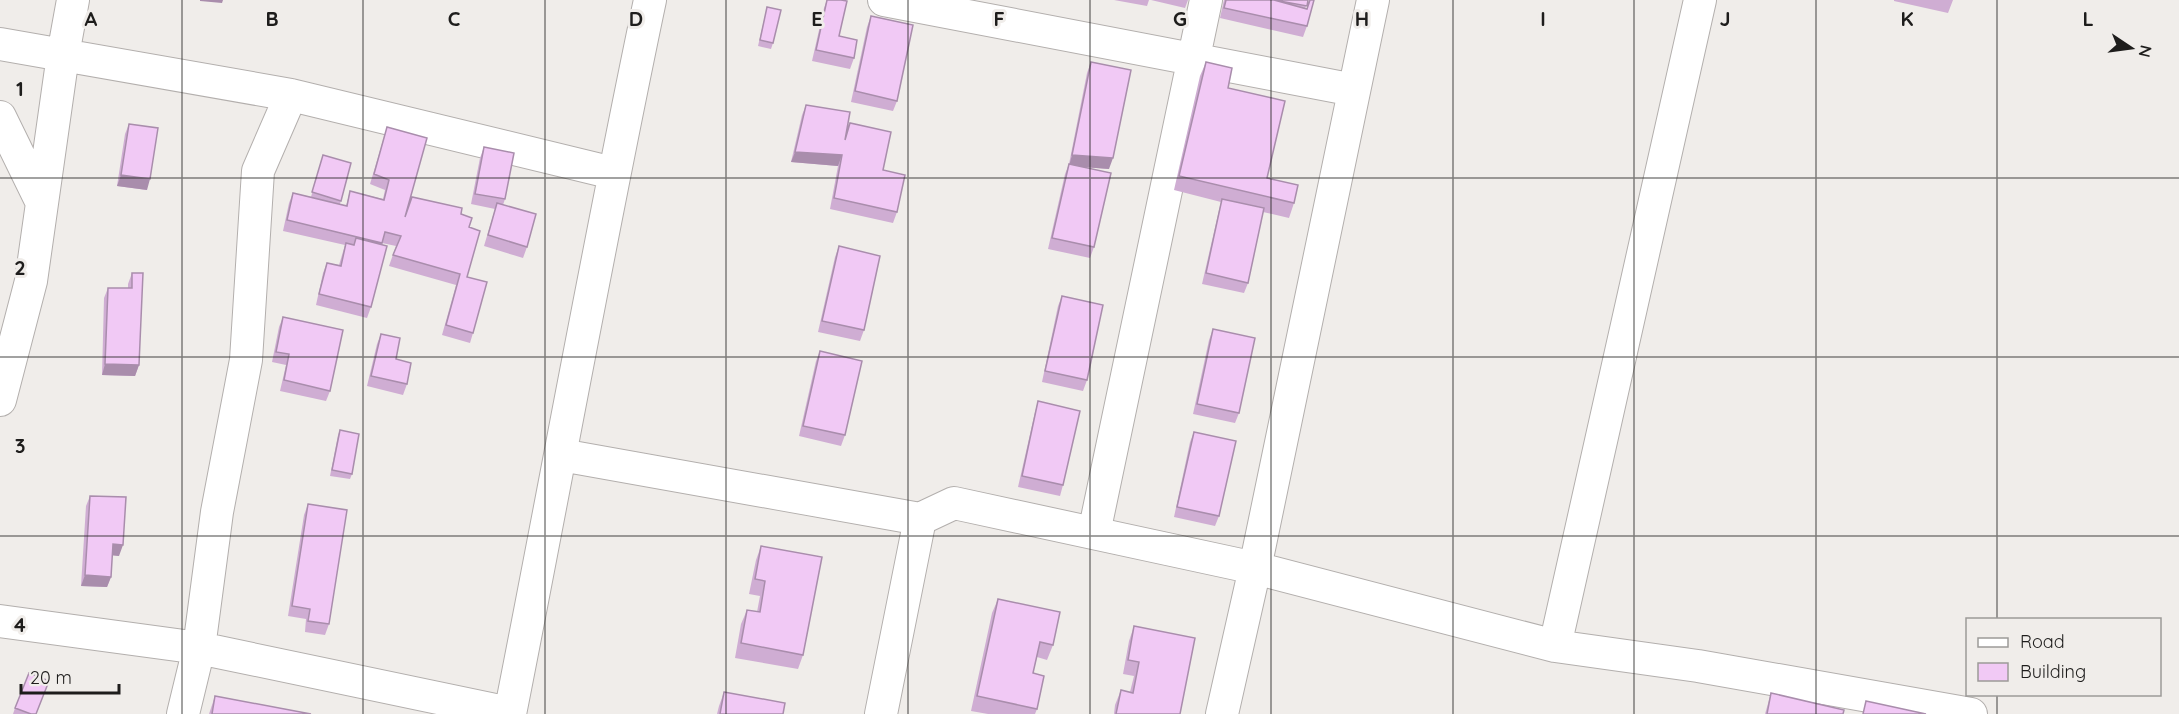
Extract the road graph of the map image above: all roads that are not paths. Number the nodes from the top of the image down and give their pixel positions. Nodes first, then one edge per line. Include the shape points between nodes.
1 (73, 0) edge
2 (650, 0) edge
3 (884, 0) edge
4 (1206, 0) edge
5 (1372, 0) edge
6 (1700, 0) edge
7 (0, 44) edge
8 (63, 55) junction
9 (1193, 59) junction
10 (1354, 90) junction
11 (291, 95) junction
12 (0, 117) edge
13 (613, 173) junction
14 (42, 203) junction
15 (0, 400) edge
16 (561, 455) junction
17 (920, 519) junction
18 (1094, 533) junction
19 (1255, 568) junction
20 (0, 621) edge
21 (1555, 646) junction
22 (199, 648) junction
23 (183, 714) edge
24 (510, 714) edge
25 (881, 714) edge
26 (1222, 714) edge
27 (1971, 714) edge

1 - 8 street
2 - 13 street
3 - 9 street
4 - 9 street
5 - 10 street
6 - 21 street
7 - 8 street
8 - 11 street
8 - 14 street
9 - 10 street
9 - 18 street
10 - 19 street
11 - 13 street
11 - 22 street via 258,171 246,360 217,512
12 - 14 street
13 - 16 street
14 - 15 street via 31,281
16 - 17 street
16 - 24 street
17 - 18 street via 954,502
17 - 25 street
18 - 19 street
19 - 21 street
19 - 26 street
20 - 22 street
21 - 27 street via 1698,666
22 - 23 street
22 - 24 street

